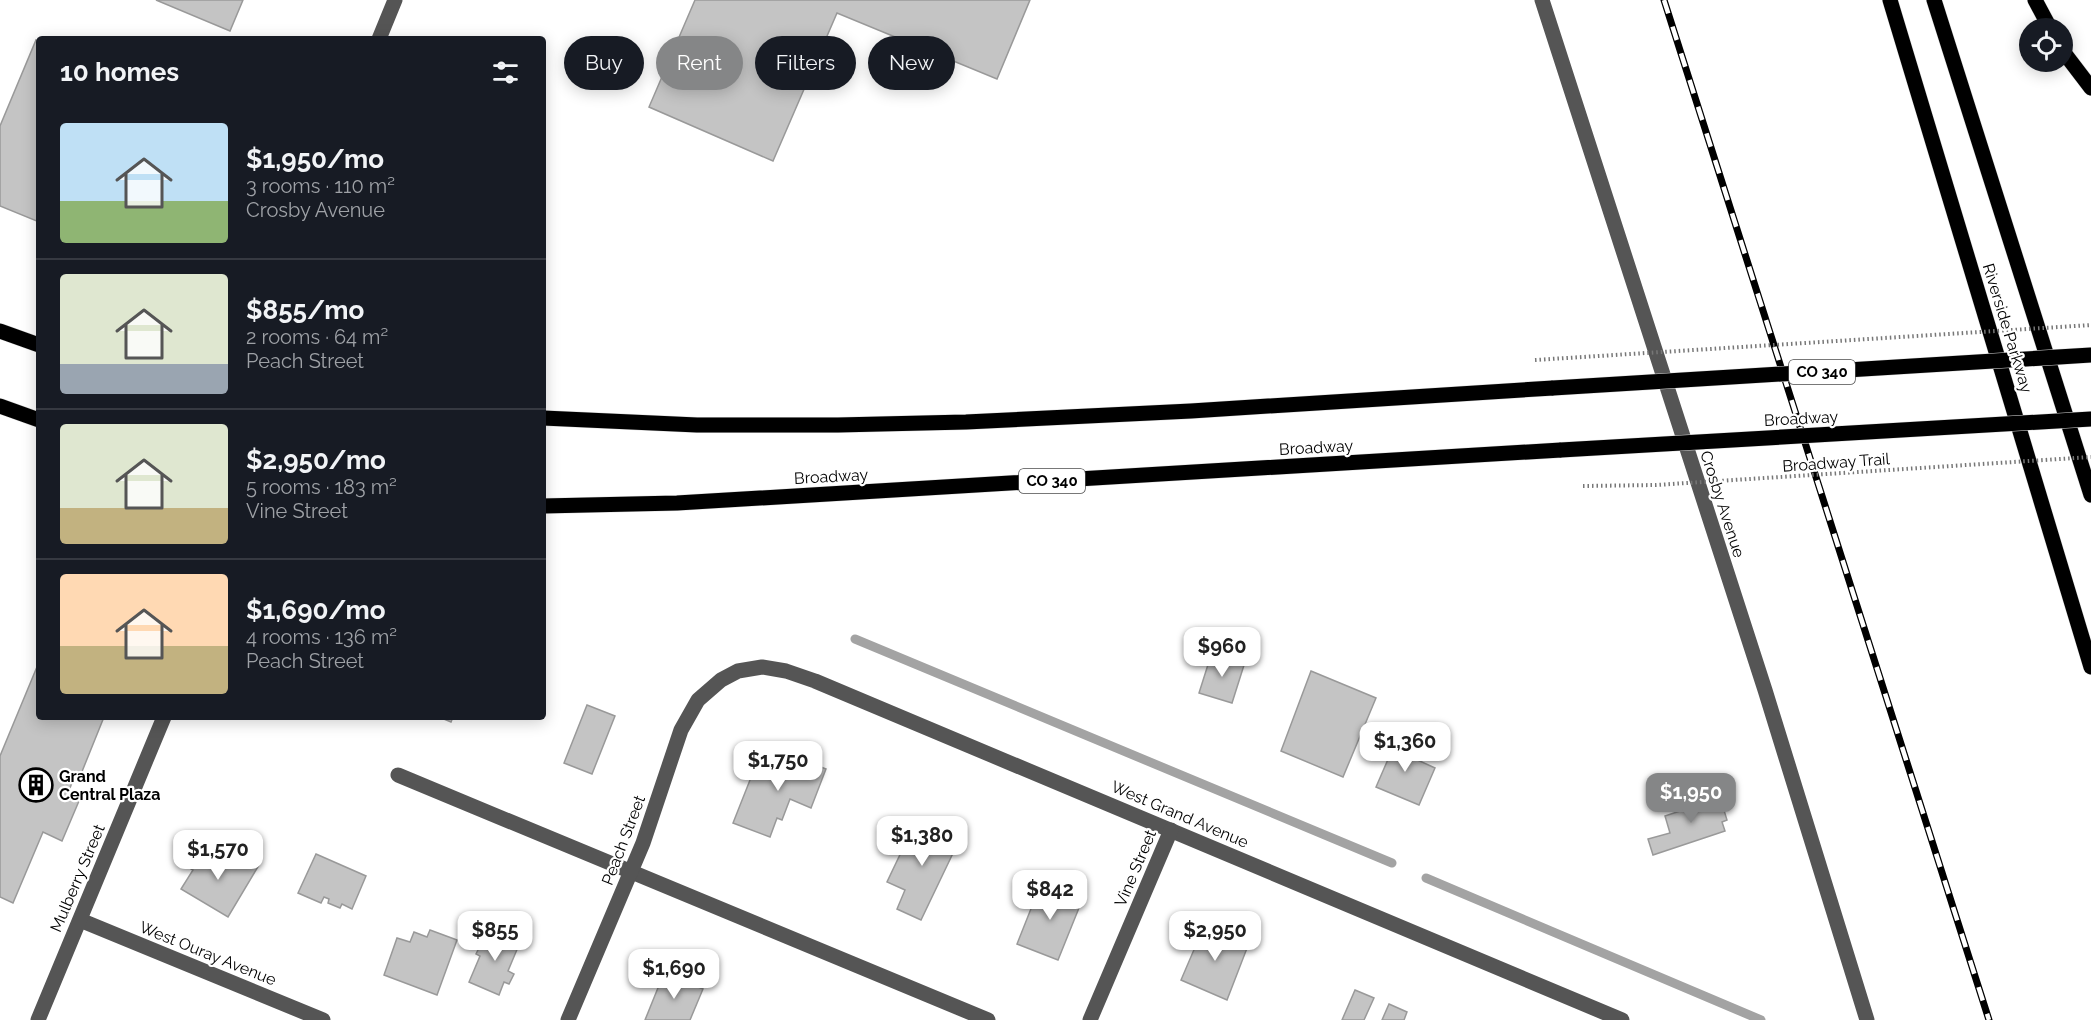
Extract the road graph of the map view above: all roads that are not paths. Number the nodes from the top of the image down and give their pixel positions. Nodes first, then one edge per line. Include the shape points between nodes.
1 (395, 0) edge
2 (1542, 0) edge
3 (1890, 0) edge
4 (1934, 0) edge
5 (2035, 0) edge
6 (2045, 18) edge
7 (380, 36) edge
8 (2073, 64) edge
9 (2091, 88) edge
10 (0, 331) edge
11 (36, 344) edge
12 (2091, 355) edge
13 (0, 406) edge
14 (546, 418) edge
15 (2091, 418) edge
16 (36, 419) edge
17 (2091, 495) edge
18 (546, 506) edge
19 (2091, 666) edge
20 (721, 680) joint
21 (163, 720) edge
22 (398, 775) dead end
23 (1171, 830) junction
24 (631, 872) junction
25 (80, 920) junction
26 (38, 1020) edge
27 (323, 1020) edge
28 (568, 1020) edge
29 (988, 1020) edge
30 (1090, 1020) edge
31 (1622, 1020) edge
32 (1867, 1020) edge

1 - 7 street
2 - 32 street, Crosby Avenue
3 - 19 main road, Riverside Parkway
4 - 17 main road, Riverside Parkway
5 - 6 main road
8 - 9 main road
10 - 11 main road
12 - 14 main road, CO 340, bridge via 966,422 697,425
13 - 16 main road
15 - 18 main road, Broadway / CO 340, bridge via 688,502
20 - 23 street, West Grand Avenue via 738,671 762,667 786,671
20 - 24 street, Peach Street via 699,700 681,730
21 - 25 street, Mulberry Street
22 - 24 street
23 - 30 street, Vine Street
23 - 31 street, West Grand Avenue
24 - 28 street, Peach Street
24 - 29 street
25 - 26 street, Mulberry Street
25 - 27 street, West Ouray Avenue

